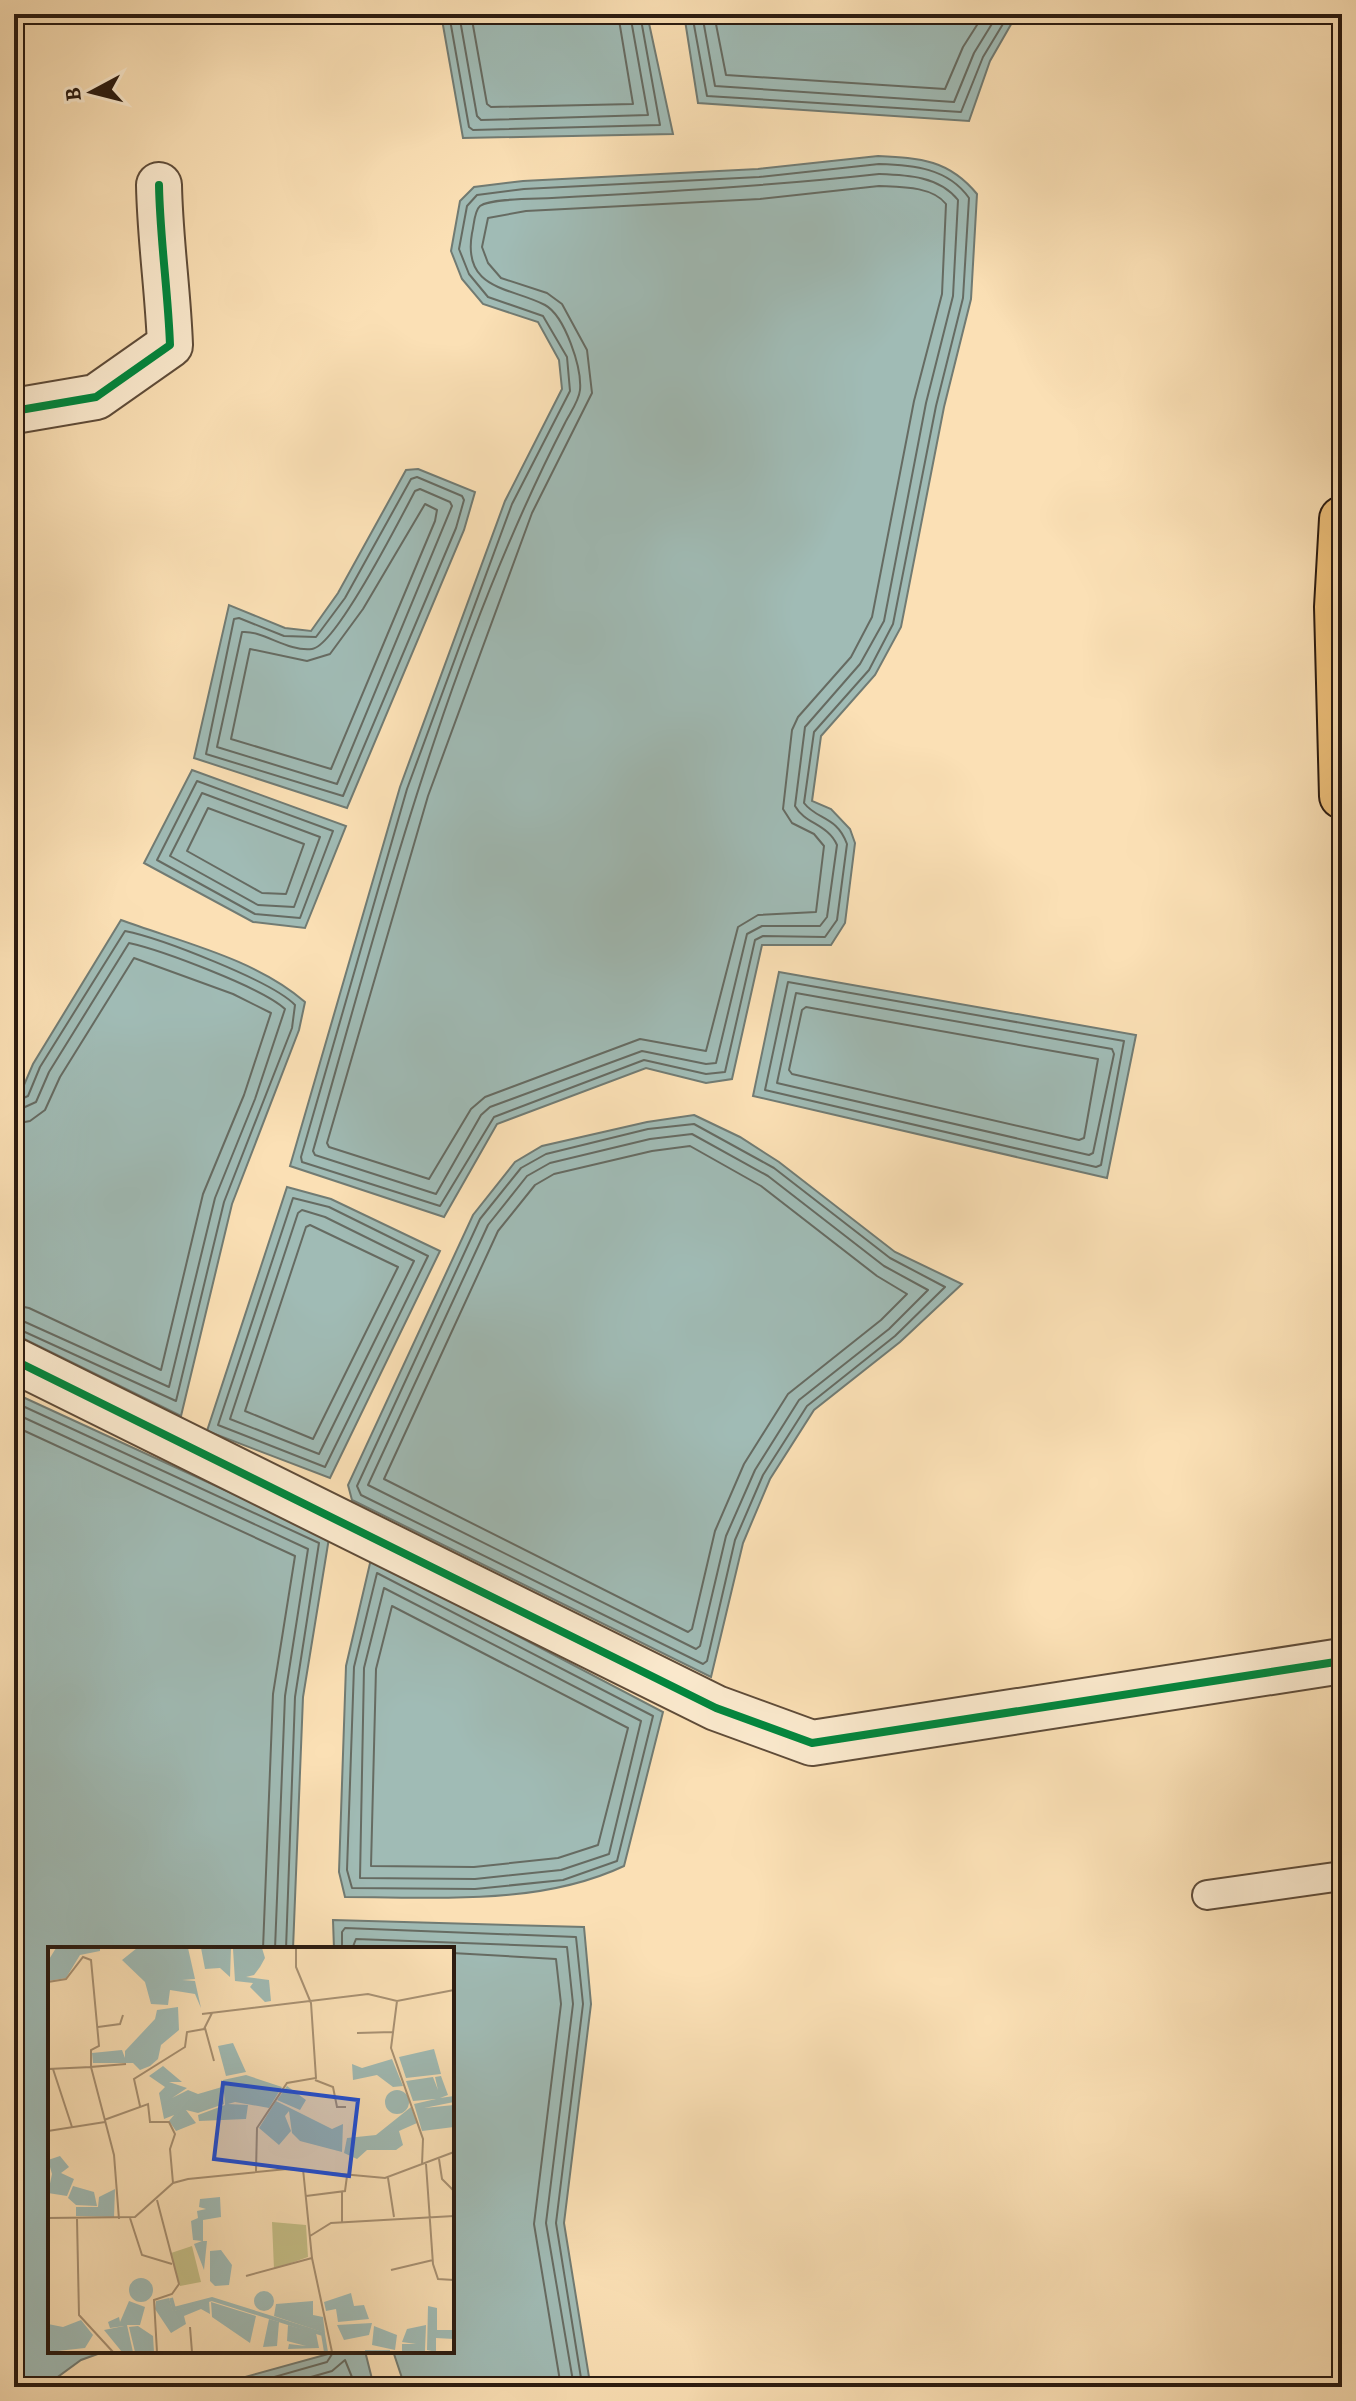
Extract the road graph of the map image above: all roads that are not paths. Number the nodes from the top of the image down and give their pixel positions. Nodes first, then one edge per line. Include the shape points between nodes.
1 (159, 185) dead end
2 (14, 411) edge
3 (1342, 519) edge
4 (1342, 796) edge
5 (14, 1360) edge
6 (1342, 1661) edge
7 (1342, 1876) edge
8 (1207, 1895) dead end

1 - 2 street via 170,345 96,397
3 - 4 main road via 1337,607
5 - 6 street via 716,1708 812,1743
7 - 8 lane

